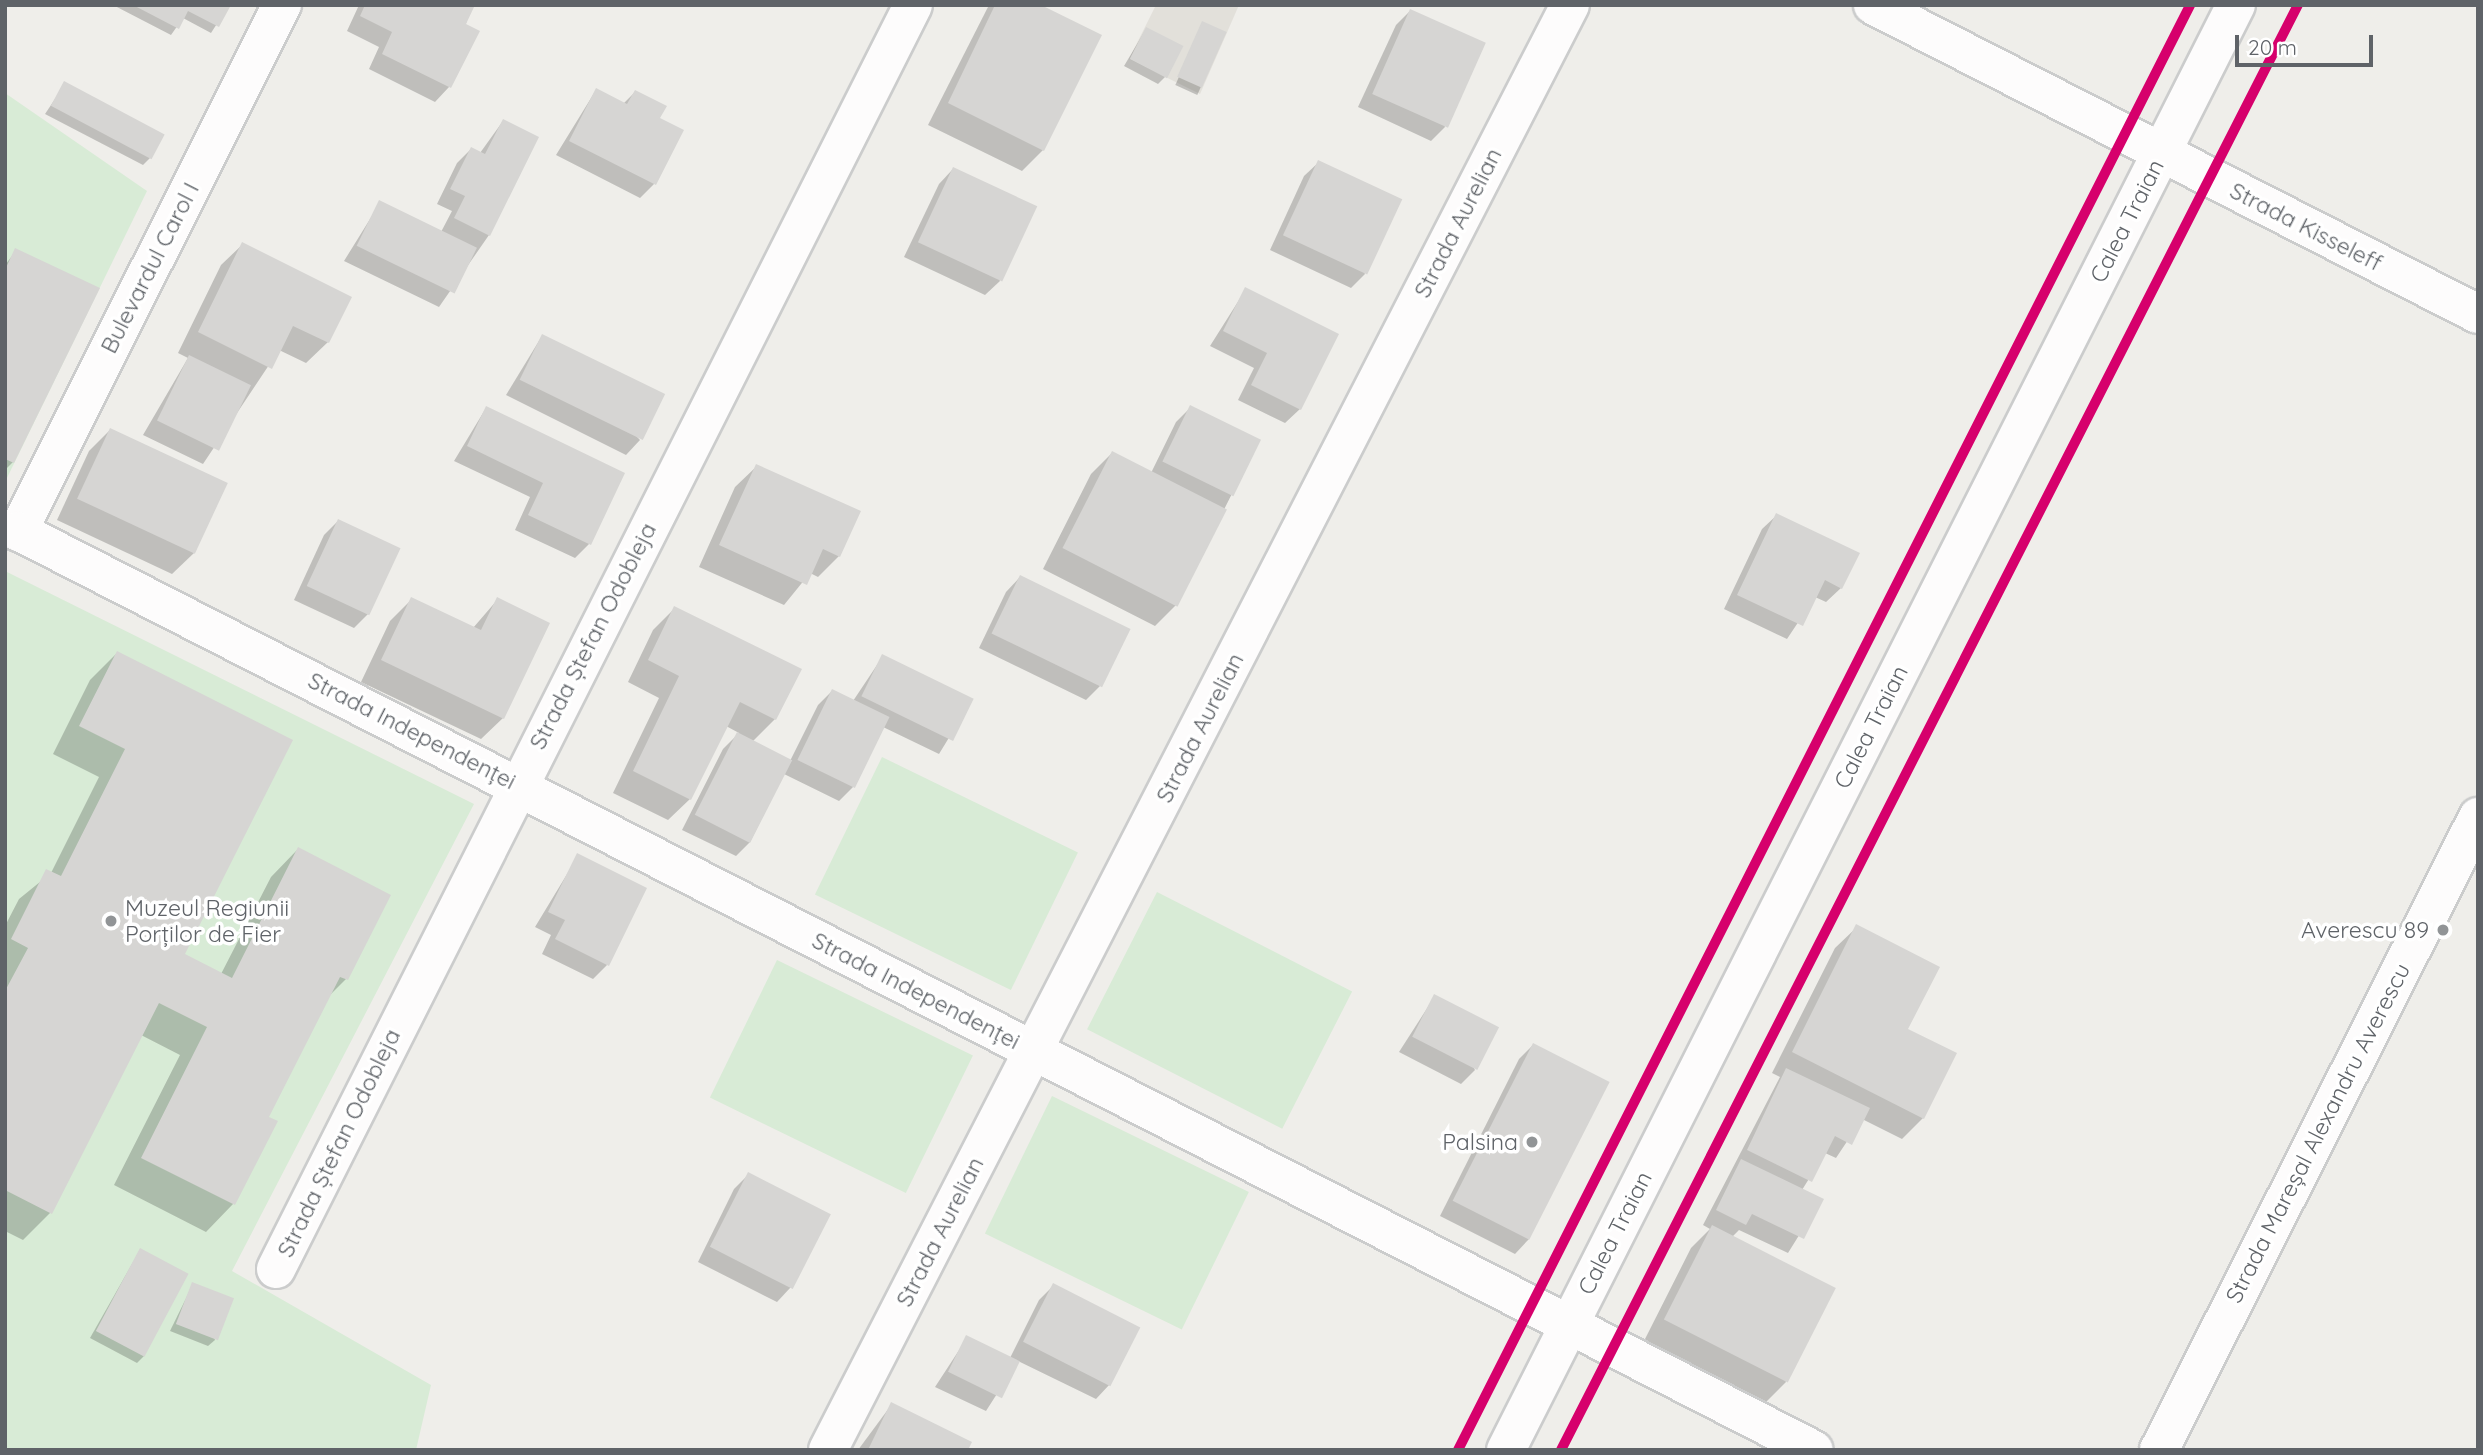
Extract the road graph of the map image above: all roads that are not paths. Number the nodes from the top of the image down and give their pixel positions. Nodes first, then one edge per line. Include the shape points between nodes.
1 (282, 5) edge
2 (913, 5) edge
3 (1570, 5) edge
4 (1873, 5) edge
5 (2236, 5) edge
6 (2160, 155) junction
7 (2478, 314) edge
8 (18, 531) joint
9 (517, 785) junction
10 (2478, 817) edge
11 (1034, 1052) junction
12 (276, 1269) dead end
13 (1570, 1322) junction
14 (828, 1450) edge
15 (1506, 1450) edge
16 (1814, 1450) edge
17 (2159, 1450) edge

1 - 8 street, Bulevardul Carol I
2 - 9 street, Strada Ștefan Odobleja
3 - 11 street, Strada Aurelian
4 - 6 street, Strada Kisseleff
5 - 6 street, Calea Traian
6 - 7 street, Strada Kisseleff
6 - 13 street, Calea Traian
8 - 9 street, Strada Independenței
9 - 11 street, Strada Independenței
9 - 12 street, Strada Ștefan Odobleja
10 - 17 street, Strada Mareșal Alexandru Averescu
11 - 13 street, Strada Independenței
11 - 14 street, Strada Aurelian
13 - 15 street, Calea Traian
13 - 16 street, Strada Independenței

